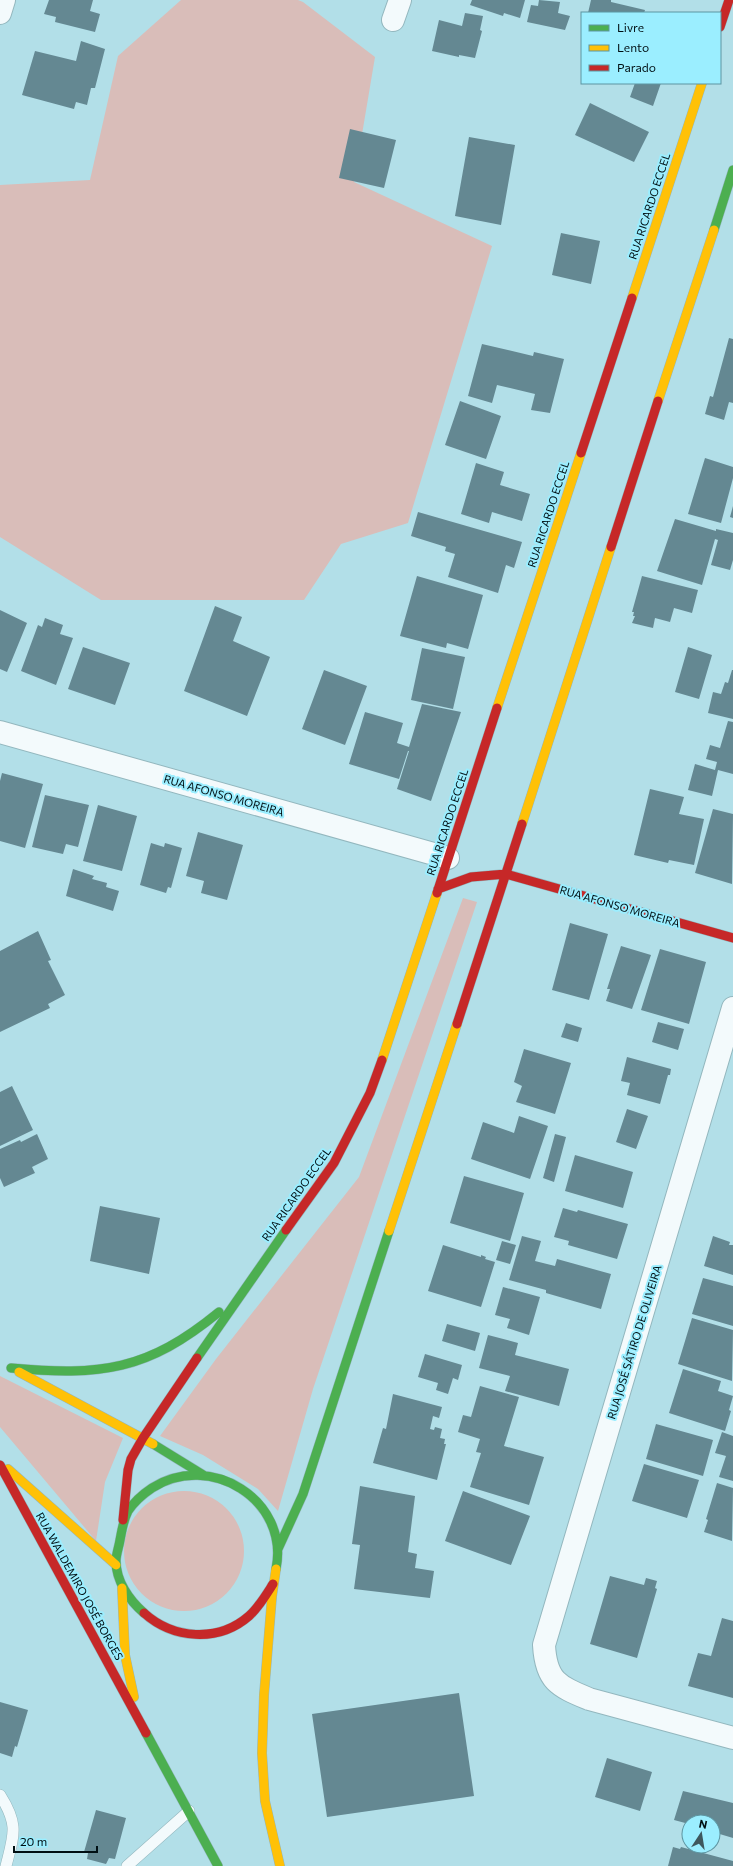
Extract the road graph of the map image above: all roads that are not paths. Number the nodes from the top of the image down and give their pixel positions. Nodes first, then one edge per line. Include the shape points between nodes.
1 (4, 0) edge
2 (400, 0) edge
3 (729, 0) edge
4 (0, 13) edge
5 (393, 20) dead end
6 (721, 24) edge
7 (702, 84) edge
8 (733, 170) edge
9 (0, 732) edge
10 (448, 858) junction
11 (506, 874) junction
12 (438, 889) junction
13 (733, 938) edge
14 (733, 1008) edge
15 (240, 1294) junction
16 (0, 1362) edge
17 (11, 1368) junction
18 (143, 1438) junction
19 (0, 1463) edge
20 (205, 1476) junction
21 (123, 1520) junction
22 (278, 1549) junction
23 (116, 1565) junction
24 (274, 1584) junction
25 (122, 1587) junction
26 (139, 1719) junction
27 (733, 1738) edge
28 (0, 1795) edge
29 (189, 1811) junction
30 (6, 1866) edge
31 (127, 1866) edge
32 (218, 1866) edge
33 (280, 1866) edge

1 - 4 street
2 - 5 street
3 - 6 main road
7 - 10 main road, RUA RICARDO ECCEL
8 - 11 main road
9 - 10 street, RUA AFONSO MOREIRA
10 - 12 main road, RUA RICARDO ECCEL
11 - 12 main road, RUA AFONSO MOREIRA via 485,873 462,878
11 - 13 main road, RUA AFONSO MOREIRA
11 - 22 main road via 303,1494
12 - 15 main road, RUA RICARDO ECCEL via 386,1049 370,1093 352,1130 334,1163
14 - 27 street, RUA JOSÉ SÁTIRO DE OLIVEIRA via 544,1645 545,1661 551,1676 566,1689 589,1698
15 - 17 main road via 204,1326 147,1358 112,1368 88,1371
15 - 18 main road, RUA RICARDO ECCEL
16 - 17 main road
17 - 18 main road
18 - 20 main road
18 - 21 main road, RUA RICARDO ECCEL via 131,1458 128,1470
19 - 23 main road
19 - 26 main road, RUA WALDEMIRO JOSÉ BORGES
20 - 21 main road via 180,1476 157,1484 137,1499
20 - 22 main road via 232,1483 256,1499 271,1522
21 - 23 main road, RUA RICARDO ECCEL
22 - 24 main road
23 - 25 main road
24 - 25 main road via 260,1605 243,1621 221,1632 198,1636 174,1632 153,1623 135,1607
24 - 33 main road via 262,1748 264,1792
25 - 26 main road via 125,1655
26 - 29 main road, RUA WALDEMIRO JOSÉ BORGES
28 - 30 lane via 10,1811 14,1834
29 - 31 lane
29 - 32 main road, RUA WALDEMIRO JOSÉ BORGES

